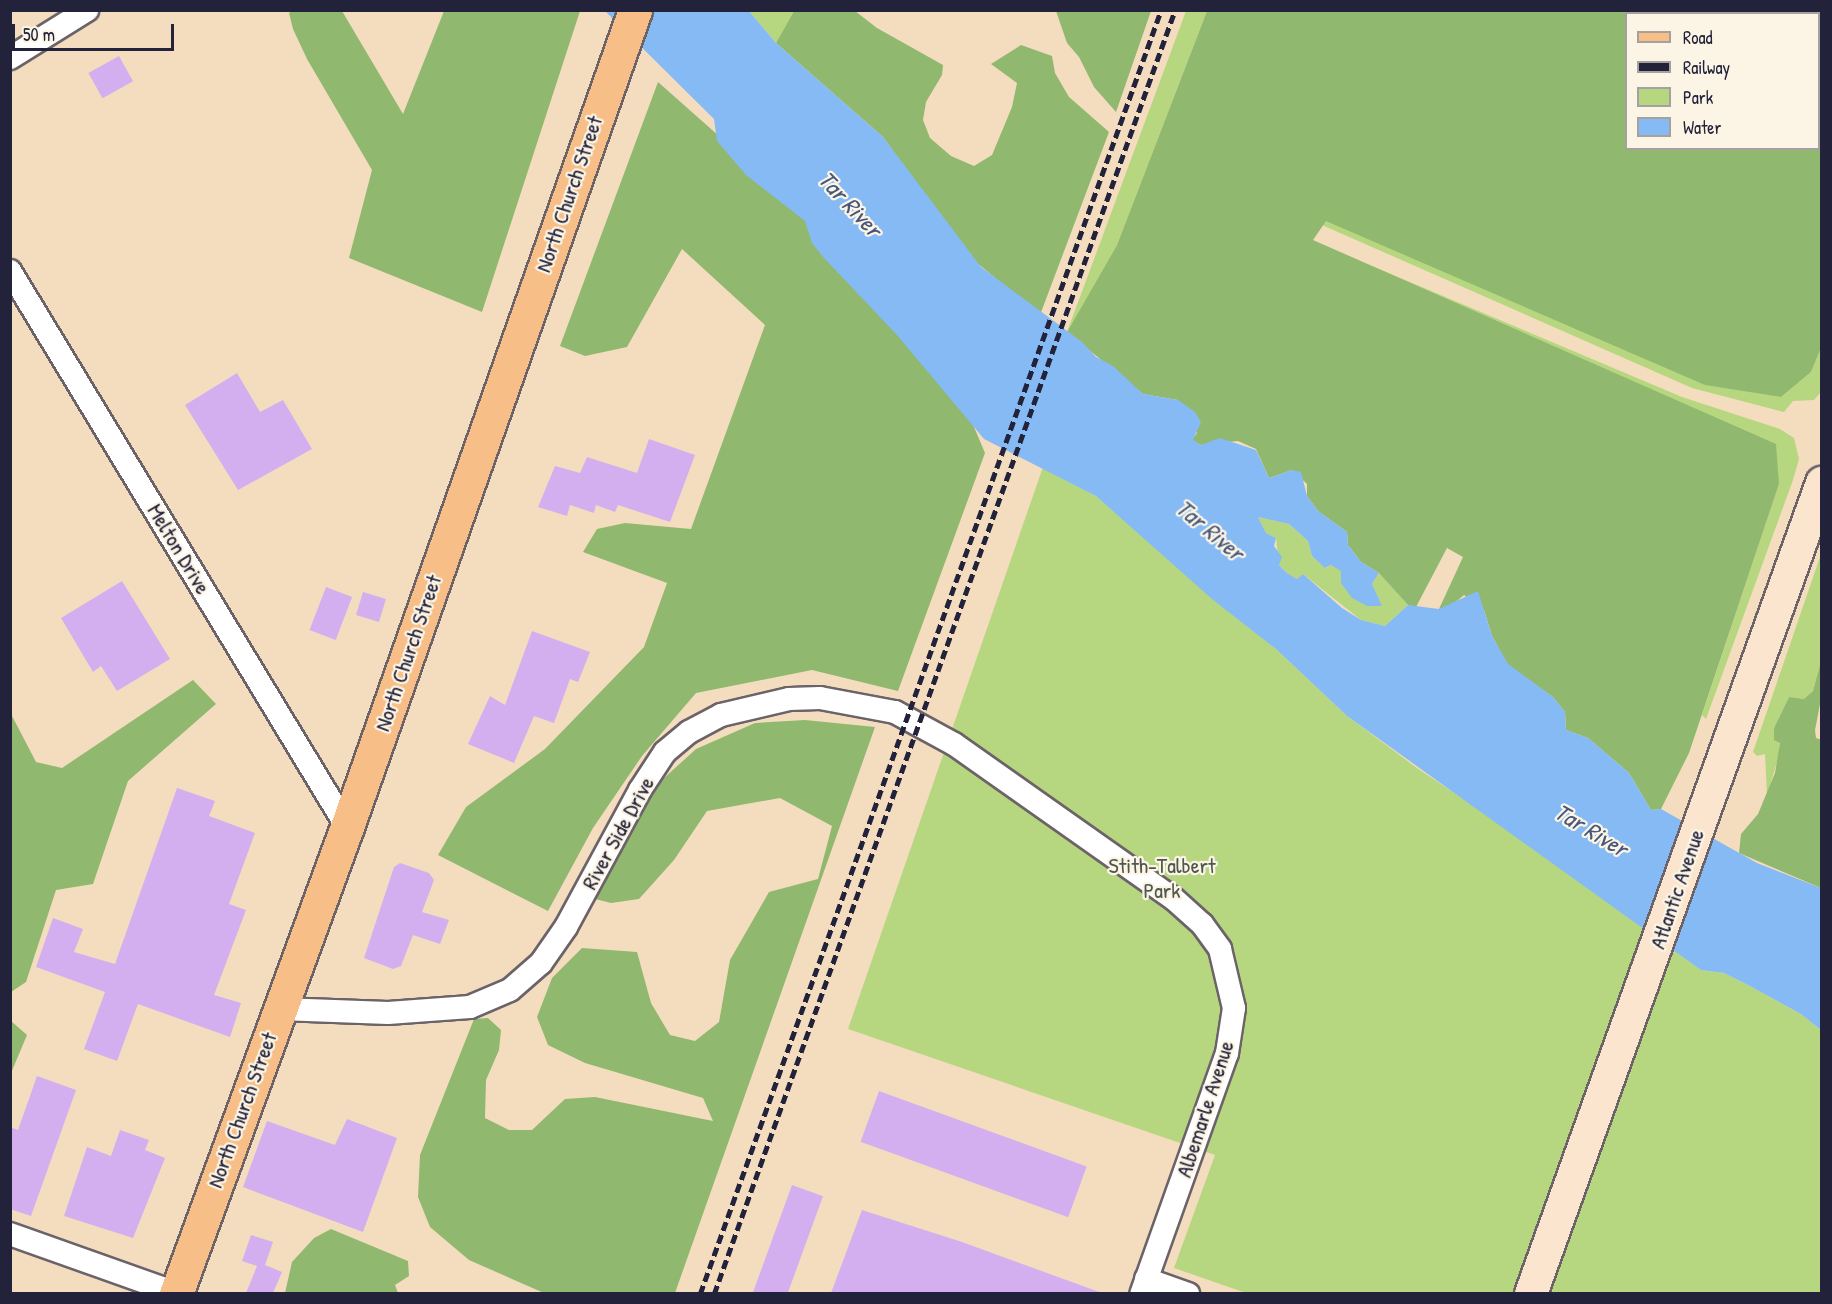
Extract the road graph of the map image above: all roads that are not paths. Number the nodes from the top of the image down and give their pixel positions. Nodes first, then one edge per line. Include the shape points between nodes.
1 (87, 10) edge
2 (635, 10) edge
3 (10, 58) edge
4 (10, 271) edge
5 (1821, 483) edge
6 (971, 756) joint
7 (347, 827) junction
8 (280, 1009) junction
9 (10, 1234) edge
10 (1144, 1286) edge
11 (176, 1293) edge
12 (1188, 1293) edge
13 (1531, 1293) edge

1 - 3 street
2 - 7 main road, North Church Street
4 - 7 street, Melton Drive
5 - 13 main road, Atlantic Avenue
6 - 8 street, River Side Drive via 927,727 871,706 820,698 789,699 721,715 689,732 665,752 640,790 566,927 541,963 510,990 470,1006 388,1013
6 - 10 street, Albemarle Avenue via 1174,899 1202,924 1220,949 1228,970 1234,1008 1227,1053
7 - 8 main road, North Church Street
8 - 11 main road, North Church Street
9 - 11 street
10 - 12 street

